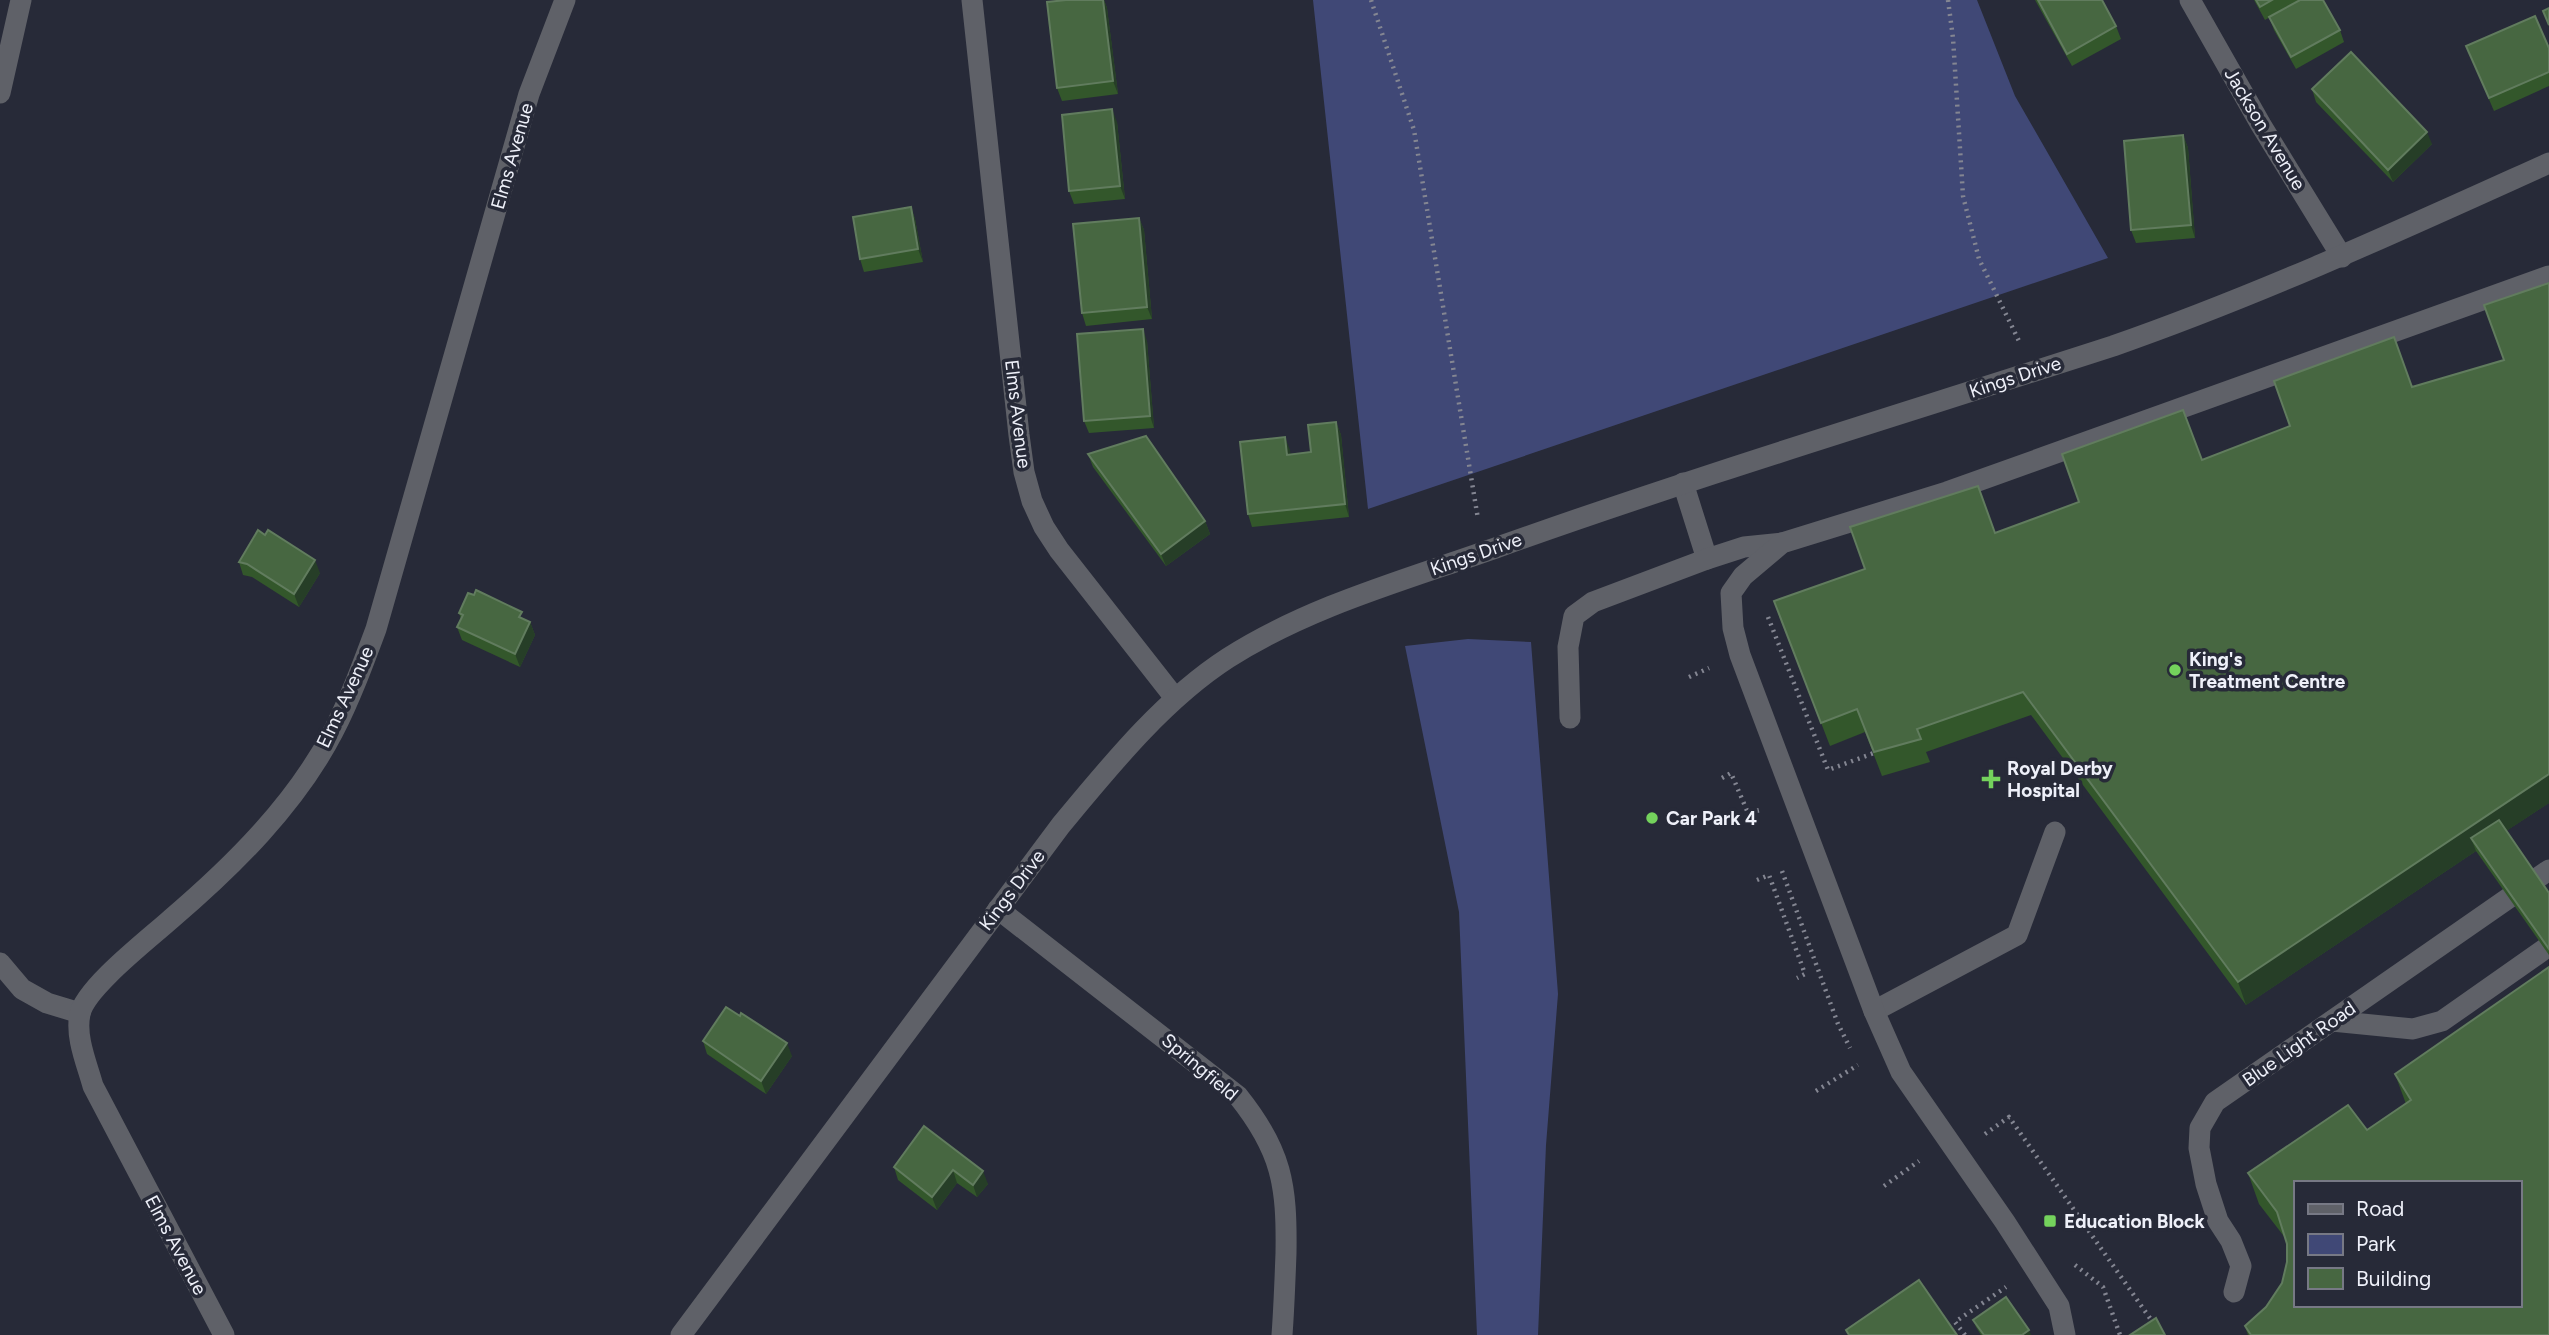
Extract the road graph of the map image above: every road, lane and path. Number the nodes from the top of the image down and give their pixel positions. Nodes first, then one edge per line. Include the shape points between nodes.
1 (21, 0) edge
2 (565, 0) edge
3 (972, 0) edge
4 (1371, 0) edge
5 (1948, 0) edge
6 (2190, 0) edge
7 (0, 93) edge
8 (2549, 163) edge
9 (2342, 257) junction
10 (2549, 276) edge
11 (2034, 371) junction
12 (1683, 483) junction
13 (1783, 543) junction
14 (1484, 552) junction
15 (1707, 559) junction
16 (1733, 628) junction
17 (1709, 668) dead end
18 (1689, 677) dead end
19 (1175, 698) junction
20 (1570, 718) dead end
21 (1874, 752) edge
22 (1722, 778) dead end
23 (1760, 810) dead end
24 (2055, 832) dead end
25 (2549, 870) edge
26 (1757, 880) dead end
27 (998, 909) junction
28 (1799, 919) dead end
29 (1787, 923) junction
30 (2549, 946) edge
31 (0, 963) edge
32 (1797, 978) dead end
33 (1874, 1011) junction
34 (80, 1013) junction
35 (2332, 1021) junction
36 (1858, 1065) dead end
37 (1816, 1091) dead end
38 (1992, 1144) dead end
39 (1919, 1161) dead end
40 (1884, 1186) dead end
41 (2071, 1262) dead end
42 (2234, 1292) dead end
43 (224, 1335) edge
44 (681, 1335) edge
45 (1282, 1335) edge
46 (2065, 1335) edge
47 (2120, 1335) edge
48 (2162, 1335) edge

1 - 7 street
2 - 34 street, Elms Avenue via 529,94 376,629 332,734 270,825 215,881 98,984
3 - 19 street, Elms Avenue via 1019,435 1032,500 1059,550
4 - 14 path via 1414,130
5 - 11 path via 1963,195 1979,259
6 - 9 street, Jackson Avenue
8 - 9 street, Kings Drive
9 - 11 street, Kings Drive via 2189,320
10 - 13 street via 1947,492
11 - 12 street, Kings Drive
12 - 14 street, Kings Drive
12 - 15 street
13 - 15 street via 1744,547
13 - 16 street via 1736,583 1730,607
14 - 19 street, Kings Drive via 1300,620 1228,658
15 - 20 street via 1593,602 1574,616 1568,647
16 - 21 path via 1768,616 1828,770
16 - 33 street
17 - 18 path
19 - 27 street, Kings Drive via 1078,804
22 - 23 path via 1731,774 1748,813
24 - 33 street via 2017,935
25 - 35 street, Blue Light Road
26 - 29 path via 1769,875
27 - 44 street, Kings Drive
27 - 45 street, Springfield via 1238,1096 1253,1115 1276,1156 1285,1189
28 - 29 path
29 - 32 path via 1805,974
30 - 35 street via 2442,1021 2413,1029
31 - 34 street via 22,989
33 - 46 street via 1901,1072 2059,1306
34 - 43 street, Elms Avenue via 81,1045 93,1086
35 - 42 street, Blue Light Road via 2215,1102 2200,1128 2206,1184 2241,1266
36 - 37 path
38 - 48 path via 1985,1133 2009,1118
39 - 40 path
41 - 47 path via 2103,1287

